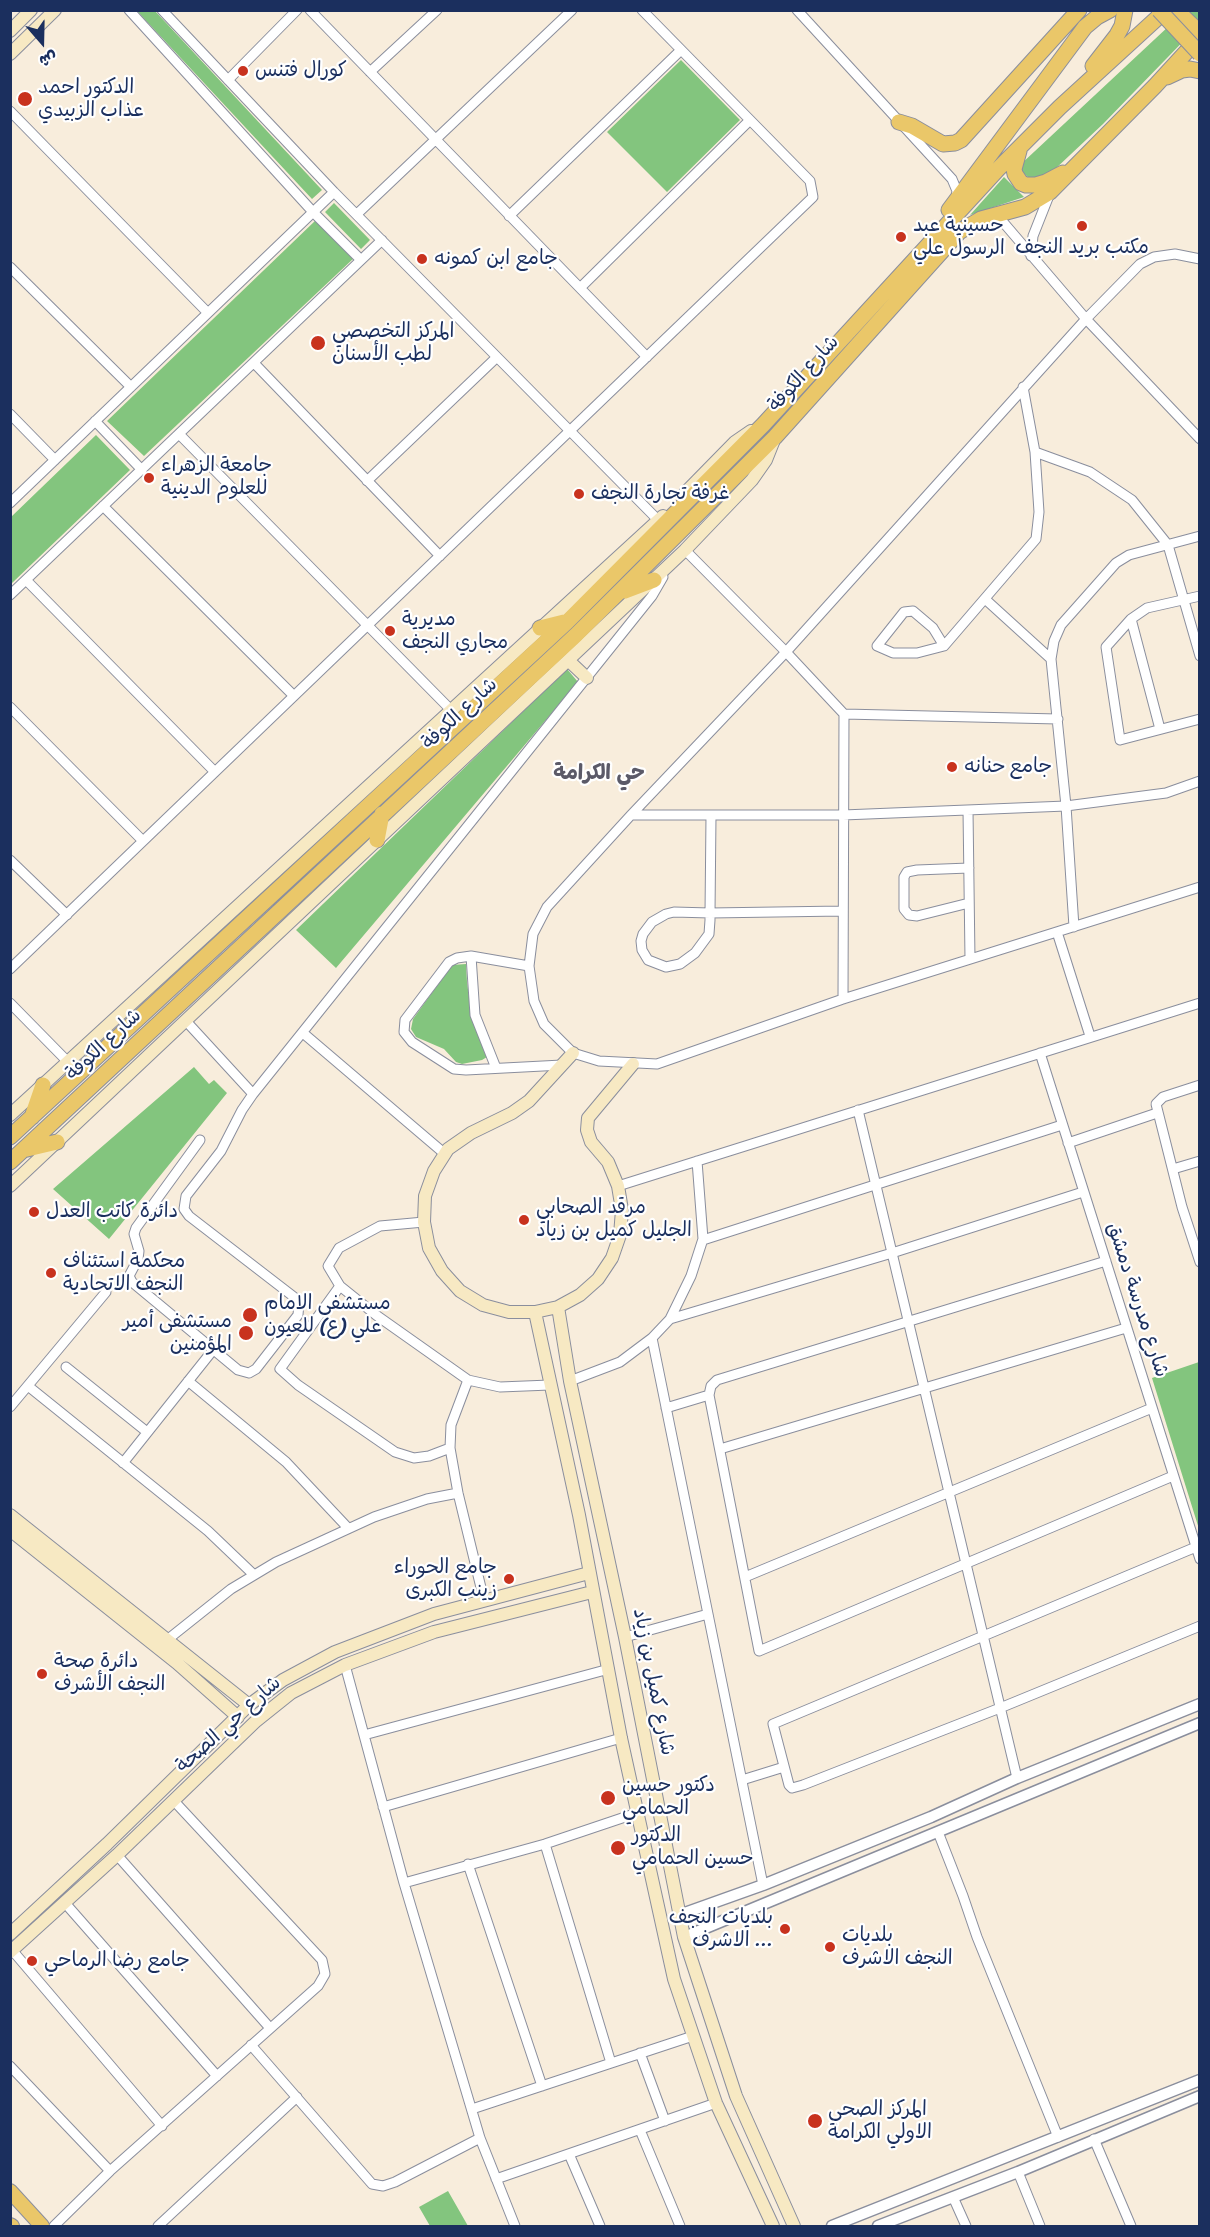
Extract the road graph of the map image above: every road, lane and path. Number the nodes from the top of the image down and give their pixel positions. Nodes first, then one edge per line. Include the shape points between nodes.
1 (31, 10) edge
2 (56, 10) edge
3 (129, 10) edge
4 (297, 10) edge
5 (310, 10) edge
6 (437, 10) edge
7 (572, 10) edge
8 (642, 10) edge
9 (797, 10) edge
10 (1078, 10) edge
11 (1110, 10) edge
12 (1125, 10) edge
13 (1159, 10) edge
14 (1168, 10) edge
15 (169, 13) edge
16 (1192, 26) edge
17 (10, 31) edge
18 (681, 50) junction
19 (10, 54) edge
20 (1200, 54) edge
21 (1200, 71) edge
22 (370, 72) junction
23 (228, 80) junction
24 (1155, 86) junction
25 (1060, 107) junction
26 (10, 111) edge
27 (750, 120) junction
28 (899, 122) junction
29 (1030, 136) junction
30 (435, 139) junction
31 (1080, 160) junction
32 (334, 192) junction
33 (1050, 192) junction
34 (952, 206) junction
35 (313, 212) junction
36 (357, 214) junction
37 (997, 215) junction
38 (509, 216) junction
39 (382, 240) junction
40 (1031, 256) junction
41 (1200, 259) edge
42 (361, 260) junction
43 (10, 267) edge
44 (913, 269) junction
45 (580, 288) junction
46 (208, 313) junction
47 (1086, 319) junction
48 (497, 357) junction
49 (647, 357) junction
50 (254, 363) junction
51 (131, 387) junction
52 (1023, 387) junction
53 (10, 414) edge
54 (95, 422) junction
55 (763, 425) junction
56 (570, 431) junction
57 (179, 434) junction
58 (775, 437) junction
59 (1200, 439) edge
60 (1035, 452) junction
61 (55, 460) junction
62 (142, 470) junction
63 (367, 481) junction
64 (10, 503) edge
65 (104, 506) junction
66 (658, 520) junction
67 (1200, 536) edge
68 (1168, 545) junction
69 (685, 550) junction
70 (440, 556) junction
71 (666, 569) junction
72 (26, 580) junction
73 (654, 580) junction
74 (619, 593) junction
75 (10, 595) edge
76 (1200, 596) edge
77 (985, 599) junction
78 (1182, 600) junction
79 (1131, 619) junction
80 (567, 622) junction
81 (368, 626) junction
82 (540, 628) junction
83 (944, 646) junction
84 (786, 652) junction
85 (1200, 656) edge
86 (1051, 659) junction
87 (569, 661) junction
88 (587, 678) junction
89 (294, 696) junction
90 (10, 707) edge
91 (451, 710) junction
92 (844, 714) junction
93 (1058, 719) junction
94 (1200, 719) edge
95 (1160, 729) junction
96 (215, 772) junction
97 (1200, 781) edge
98 (369, 796) junction
99 (1066, 806) junction
100 (968, 810) junction
101 (382, 814) junction
102 (631, 815) junction
103 (843, 815) junction
104 (711, 816) junction
105 (377, 840) junction
106 (143, 841) junction
107 (10, 860) edge
108 (969, 868) junction
109 (1200, 887) edge
110 (969, 903) junction
111 (842, 911) junction
112 (710, 913) junction
113 (67, 915) junction
114 (1074, 927) junction
115 (1056, 932) junction
116 (471, 956) junction
117 (970, 959) junction
118 (529, 966) junction
119 (10, 969) edge
120 (843, 999) junction
121 (10, 1003) edge
122 (1200, 1003) edge
123 (185, 1020) junction
124 (303, 1033) junction
125 (1090, 1036) junction
126 (573, 1053) junction
127 (1040, 1053) junction
128 (69, 1062) junction
129 (633, 1064) junction
130 (562, 1065) junction
131 (496, 1068) junction
132 (43, 1085) junction
133 (1200, 1085) edge
134 (253, 1094) junction
135 (858, 1110) junction
136 (1157, 1113) junction
137 (10, 1115) edge
138 (32, 1118) junction
139 (1062, 1125) junction
140 (10, 1137) edge
141 (200, 1140) dead end
142 (57, 1142) junction
143 (1068, 1143) junction
144 (23, 1150) junction
145 (445, 1154) junction
146 (697, 1161) junction
147 (1200, 1161) edge
148 (10, 1162) edge
149 (1173, 1169) junction
150 (10, 1186) edge
151 (618, 1186) junction
152 (876, 1186) junction
153 (1083, 1192) junction
154 (424, 1222) junction
155 (1196, 1237) edge
156 (702, 1240) junction
157 (892, 1253) junction
158 (1106, 1262) junction
159 (1200, 1262) edge
160 (340, 1286) junction
161 (106, 1292) dead end
162 (558, 1306) junction
163 (536, 1312) junction
164 (670, 1319) junction
165 (909, 1323) junction
166 (1126, 1328) junction
167 (652, 1338) junction
168 (213, 1350) junction
169 (66, 1367) dead end
170 (468, 1380) junction
171 (188, 1381) junction
172 (570, 1381) junction
173 (550, 1385) junction
174 (28, 1386) junction
175 (924, 1388) junction
176 (710, 1395) junction
177 (10, 1407) edge
178 (666, 1408) junction
179 (1152, 1408) junction
180 (147, 1432) junction
181 (450, 1448) junction
182 (720, 1449) junction
183 (123, 1463) junction
184 (1173, 1476) junction
185 (591, 1479) junction
186 (572, 1481) junction
187 (458, 1493) junction
188 (949, 1493) junction
189 (598, 1513) junction
190 (10, 1515) edge
191 (579, 1515) junction
192 (348, 1528) junction
193 (10, 1530) edge
194 (1196, 1546) junction
195 (1200, 1559) edge
196 (966, 1564) junction
197 (589, 1573) junction
198 (253, 1574) junction
199 (745, 1577) junction
200 (592, 1592) junction
201 (484, 1600) junction
202 (459, 1606) junction
203 (434, 1614) junction
204 (708, 1614) junction
205 (462, 1624) junction
206 (1200, 1626) edge
207 (434, 1632) junction
208 (983, 1635) junction
209 (625, 1637) junction
210 (167, 1640) junction
211 (186, 1663) junction
212 (345, 1665) junction
213 (609, 1668) junction
214 (1200, 1704) edge
215 (249, 1706) junction
216 (1000, 1708) junction
217 (238, 1717) junction
218 (1200, 1724) edge
219 (364, 1735) junction
220 (621, 1738) junction
221 (784, 1767) junction
222 (1017, 1778) junction
223 (742, 1780) junction
224 (174, 1801) junction
225 (383, 1807) junction
226 (637, 1813) junction
227 (932, 1817) junction
228 (938, 1832) junction
229 (545, 1844) junction
230 (117, 1856) junction
231 (86, 1864) junction
232 (468, 1864) junction
233 (96, 1874) junction
234 (71, 1877) junction
235 (404, 1883) junction
236 (763, 1885) junction
237 (82, 1888) junction
238 (65, 1903) junction
239 (679, 1915) junction
240 (10, 1934) edge
241 (684, 1937) junction
242 (11, 1951) edge
243 (705, 2001) junction
244 (685, 2008) junction
245 (270, 2028) junction
246 (693, 2036) junction
247 (718, 2044) junction
248 (251, 2045) junction
249 (697, 2049) junction
250 (640, 2053) junction
251 (611, 2063) junction
252 (10, 2066) edge
253 (217, 2076) junction
254 (1200, 2080) edge
255 (542, 2086) junction
256 (1200, 2096) edge
257 (297, 2097) junction
258 (716, 2103) junction
259 (472, 2109) junction
260 (665, 2121) junction
261 (162, 2126) junction
262 (640, 2130) junction
263 (1058, 2137) junction
264 (480, 2138) junction
265 (1094, 2139) junction
266 (569, 2154) junction
267 (110, 2171) junction
268 (1018, 2172) junction
269 (496, 2179) junction
270 (10, 2191) edge
271 (953, 2197) junction
272 (42, 2226) edge
273 (54, 2226) edge
274 (158, 2226) edge
275 (515, 2226) edge
276 (600, 2226) edge
277 (680, 2226) edge
278 (772, 2226) edge
279 (794, 2226) edge
280 (837, 2226) edge
281 (878, 2226) edge
282 (966, 2226) edge
283 (1040, 2226) edge
284 (1131, 2226) edge

1 - 17 main road
2 - 19 main road
3 - 35 street
4 - 23 street
5 - 22 street
6 - 22 street
7 - 30 street
8 - 18 street
9 - 28 street
10 - 28 highway via 961,140 943,144
11 - 34 highway via 1085,27
12 - 25 highway via 1117,35
13 - 20 highway, bridge
14 - 16 highway
14 - 25 highway
15 - 23 street
16 - 24 highway
18 - 27 street
18 - 38 street
21 - 24 highway via 1173,73
22 - 30 street
23 - 32 street
24 - 31 highway
25 - 29 highway
26 - 46 street
27 - 45 street
27 - 49 street via 810,181 813,197
28 - 34 street via 952,179 957,191
29 - 31 highway via 1018,153 1014,169 1017,179 1026,185 1046,182
29 - 44 highway
30 - 36 street
30 - 38 street
31 - 33 highway
32 - 35 street
32 - 36 street
33 - 37 highway via 1025,207
33 - 40 street via 1033,236
34 - 44 highway
35 - 42 street
35 - 46 street
36 - 39 street
37 - 40 street
37 - 44 highway via 959,232
38 - 45 street
39 - 42 street
39 - 48 street
40 - 47 street
41 - 47 street via 1175,254 1140,264
42 - 50 street
43 - 51 street
44 - 55 highway, شارع الكوفة
44 - 58 highway, شارع الكوفة
45 - 49 street
46 - 51 street
47 - 52 street
47 - 59 street
48 - 56 street
48 - 63 street
49 - 56 street
50 - 57 street
50 - 63 street
51 - 54 street
52 - 60 street
52 - 84 street
53 - 61 street
54 - 61 street
54 - 62 street
55 - 66 main road via 735,442
55 - 80 highway, شارع الكوفة
56 - 66 street
56 - 70 street
57 - 62 street
57 - 81 street
58 - 69 main road via 752,480
58 - 74 highway, شارع الكوفة
60 - 68 street via 1090,472 1132,500
60 - 77 street via 1040,512 1036,539
61 - 64 street
62 - 65 street
63 - 70 street
65 - 72 street
65 - 89 street
66 - 82 main road
67 - 68 street
68 - 78 street
68 - 86 street via 1129,555 1110,568 1061,625
69 - 71 main road
69 - 84 street
70 - 81 street
71 - 73 main road
71 - 88 street via 652,596
72 - 75 street
72 - 96 street
73 - 74 highway
73 - 87 main road
74 - 101 highway, شارع الكوفة
76 - 78 street
77 - 83 street
77 - 86 street
78 - 79 street via 1147,608
78 - 85 street
79 - 95 street
79 - 95 street via 1106,647 1120,740
80 - 82 highway
80 - 98 highway, شارع الكوفة
81 - 89 street
81 - 91 street
82 - 91 main road
83 - 83 street via 917,653 893,653 877,646 904,612 914,610 933,628
84 - 92 street
84 - 102 street
86 - 93 street
87 - 88 main road
87 - 105 main road
88 - 124 street
89 - 96 street
90 - 106 street
91 - 98 main road
92 - 93 street
92 - 103 street
93 - 99 street
94 - 95 street
96 - 106 street
97 - 99 street via 1166,793
98 - 128 main road
98 - 138 highway, شارع الكوفة
99 - 100 street
99 - 114 street
100 - 103 street
100 - 108 street
101 - 105 highway
101 - 144 highway, شارع الكوفة
102 - 104 street
102 - 118 street via 548,907 533,934
103 - 104 street
103 - 111 street
104 - 112 street
105 - 123 main road
106 - 113 street
107 - 113 street
108 - 110 street
108 - 110 street via 907,872 904,909 917,916
109 - 114 street
110 - 117 street
111 - 112 street
111 - 120 street
112 - 112 street via 674,912 658,918 646,928 640,941 645,956 666,967 688,959 706,940
113 - 119 street
114 - 115 street
115 - 117 street
115 - 125 street
116 - 118 street
116 - 131 street via 475,1015
116 - 131 street via 449,962 405,1020 404,1032 412,1042 454,1069
117 - 120 street
118 - 126 street via 534,1001 544,1024
120 - 129 street via 657,1064
121 - 128 street
122 - 125 street
123 - 134 street
123 - 142 main road
124 - 134 street
124 - 145 street
125 - 127 street
126 - 129 street via 599,1061
126 - 130 main road
127 - 135 street
127 - 139 street, شارع مدرسة دمشق
128 - 132 main road
129 - 151 main road via 588,1118 591,1142 608,1162
130 - 131 street
130 - 145 main road via 529,1101 471,1133
132 - 137 main road
132 - 138 highway
133 - 136 street via 1163,1097 1156,1104
134 - 168 street via 221,1151 186,1196 184,1209 294,1297 299,1311 253,1372 241,1372
135 - 146 street
135 - 152 street
136 - 143 street
136 - 149 street
138 - 140 highway, شارع الكوفة
139 - 143 street, شارع مدرسة دمشق
139 - 152 street
141 - 168 street via 136,1228 138,1259 129,1276
142 - 144 highway
142 - 150 main road
143 - 153 street, شارع مدرسة دمشق
144 - 148 highway, شارع الكوفة
145 - 154 main road via 425,1196
146 - 151 street
146 - 156 street
147 - 149 street
149 - 155 street
151 - 162 main road via 622,1210 620,1235 612,1258 598,1279 580,1295
152 - 156 street
152 - 157 street
153 - 157 street
153 - 158 street, شارع مدرسة دمشق
154 - 160 street via 380,1226 339,1248 328,1266
154 - 163 main road via 429,1248 460,1291 483,1305 508,1312
155 - 159 street
156 - 164 street via 691,1276
157 - 164 street
157 - 165 street
158 - 165 street
158 - 166 street, شارع مدرسة دمشق
160 - 170 street
160 - 181 street via 280,1369 395,1452 414,1458
161 - 174 street
162 - 163 main road
162 - 172 main road, شارع كميل بن زياد
163 - 173 main road, شارع كميل بن زياد
164 - 167 street
165 - 175 street
165 - 176 street via 717,1380
166 - 175 street
166 - 179 street, شارع مدرسة دمشق
167 - 172 street via 620,1362
167 - 178 street
168 - 171 street
169 - 180 street
170 - 173 street via 500,1387
170 - 181 street via 451,1425
171 - 180 street
171 - 192 street via 286,1462
172 - 185 main road, شارع كميل بن زياد
173 - 186 main road, شارع كميل بن زياد
174 - 177 street
174 - 183 street
175 - 182 street
175 - 188 street
176 - 178 street
176 - 182 street
178 - 204 street
179 - 184 street, شارع مدرسة دمشق
179 - 188 street
180 - 183 street
181 - 187 street
182 - 199 street
183 - 198 street via 208,1531
184 - 194 street, شارع مدرسة دمشق
184 - 196 street
185 - 186 main road via 581,1489
185 - 189 main road, شارع كميل بن زياد
186 - 191 main road, شارع كميل بن زياد
187 - 192 street via 427,1499
187 - 201 street
188 - 196 street
188 - 199 street
189 - 191 main road via 590,1507
189 - 209 main road, شارع كميل بن زياد
190 - 210 main road
191 - 197 main road, شارع كميل بن زياد
192 - 198 street
193 - 211 main road
194 - 195 street, شارع مدرسة دمشق
194 - 208 street
196 - 199 street via 759,1651
196 - 208 street
197 - 200 main road, شارع كميل بن زياد
197 - 201 main road, شارع حي الصحة
198 - 210 street
200 - 205 main road, شارع حي الصحة
200 - 213 main road, شارع كميل بن زياد
201 - 202 main road, شارع حي الصحة
202 - 203 main road, شارع حي الصحة
202 - 205 main road via 453,1615
203 - 207 main road via 441,1623
203 - 215 main road, شارع حي الصحة via 335,1652 282,1680
204 - 209 street
204 - 223 street
205 - 207 main road, شارع حي الصحة
206 - 216 street
207 - 212 main road, شارع حي الصحة
208 - 216 street
208 - 221 street via 773,1724
209 - 239 main road, شارع كميل بن زياد
210 - 211 main road
211 - 215 main road
211 - 217 main road
212 - 219 street
212 - 224 main road, شارع حي الصحة via 291,1693 256,1721
213 - 219 street
213 - 220 main road, شارع كميل بن زياد
214 - 222 street
215 - 217 main road, شارع حي الصحة
216 - 221 street via 797,1787 789,1785
216 - 222 street
217 - 231 main road, شارع حي الصحة
218 - 228 street
219 - 225 street
220 - 225 street
220 - 226 main road, شارع كميل بن زياد
221 - 223 street
222 - 227 street
223 - 236 street
224 - 230 main road, شارع حي الصحة
224 - 245 street via 325,1966 318,1986
225 - 235 street
226 - 229 street
226 - 244 main road, شارع كميل بن زياد
227 - 228 street
227 - 236 street
228 - 241 street
228 - 263 street
229 - 232 street
229 - 251 street
230 - 233 main road, شارع حي الصحة
230 - 245 street
231 - 233 main road via 86,1874
231 - 234 main road, شارع حي الصحة
232 - 235 street
232 - 255 street
233 - 237 main road, شارع حي الصحة
234 - 237 main road via 80,1879
234 - 240 main road, شارع حي الصحة
235 - 259 street
236 - 239 street
237 - 238 main road, شارع حي الصحة
238 - 242 main road, شارع حي الصحة
238 - 253 street
239 - 241 main road, شارع كميل بن زياد
241 - 243 main road, شارع كميل بن زياد
242 - 261 street
243 - 244 main road
243 - 247 main road, شارع كميل بن زياد
244 - 246 main road, شارع كميل بن زياد
245 - 248 street
246 - 249 main road, شارع كميل بن زياد
246 - 250 street
247 - 249 main road via 705,2044
247 - 279 main road, شارع كميل بن زياد via 736,2096
248 - 253 street
248 - 257 street
249 - 258 main road, شارع كميل بن زياد
250 - 251 street
250 - 260 street
251 - 255 street
252 - 267 street
253 - 261 street
254 - 263 street
255 - 259 street
256 - 265 street
257 - 264 street via 372,2184 383,2186
257 - 274 street
258 - 260 street
258 - 278 main road, شارع كميل بن زياد
259 - 264 street
260 - 262 street
261 - 267 street
262 - 266 street
262 - 277 street
263 - 280 street
264 - 269 street
265 - 268 street
265 - 284 street
266 - 269 street
266 - 276 street
267 - 273 street
268 - 271 street
268 - 283 street
269 - 275 street
270 - 272 main road
271 - 281 street
271 - 282 street

